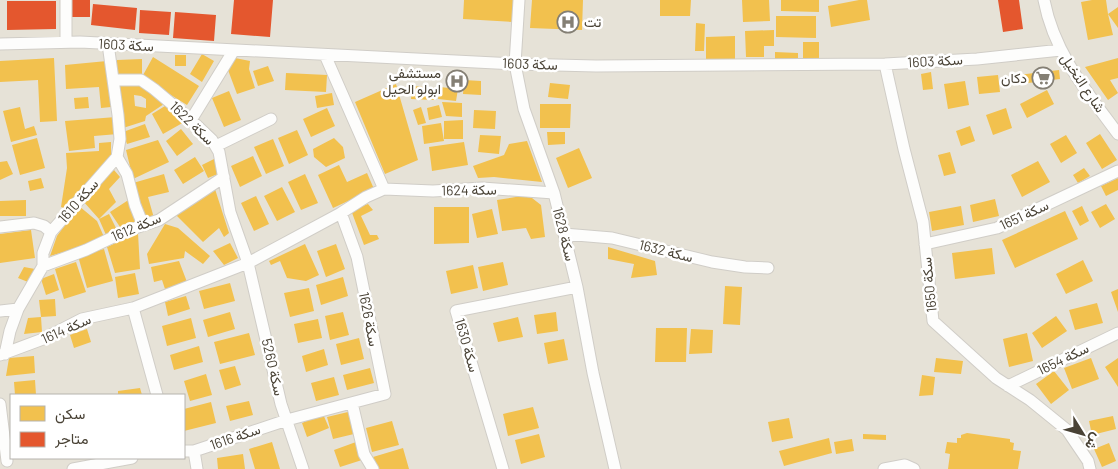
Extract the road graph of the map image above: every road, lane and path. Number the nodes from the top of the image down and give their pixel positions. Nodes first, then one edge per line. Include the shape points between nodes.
1 (66, 0) edge
2 (519, 0) edge
3 (1052, 0) edge
4 (1044, 4) edge
5 (1053, 31) junction
6 (66, 42) junction
7 (0, 44) edge
8 (108, 44) junction
9 (234, 50) junction
10 (1060, 50) junction
11 (325, 54) junction
12 (515, 64) junction
13 (885, 64) junction
14 (113, 80) junction
15 (271, 119) dead end
16 (191, 120) junction
17 (1118, 134) edge
18 (216, 146) junction
19 (117, 157) junction
20 (1118, 171) edge
21 (224, 178) junction
22 (384, 189) junction
23 (554, 193) junction
24 (340, 213) junction
25 (143, 225) junction
26 (0, 227) edge
27 (51, 232) junction
28 (564, 234) junction
29 (925, 244) junction
30 (248, 263) junction
31 (42, 266) junction
32 (768, 268) dead end
33 (578, 287) junction
34 (133, 308) junction
35 (18, 309) junction
36 (0, 310) edge
37 (1118, 333) edge
38 (2, 354) edge
39 (1008, 386) junction
40 (157, 394) edge
41 (352, 403) junction
42 (0, 404) edge
43 (287, 420) junction
44 (189, 451) edge
45 (127, 459) edge
46 (7, 461) dead end
47 (73, 469) edge
48 (197, 469) edge
49 (303, 469) edge
50 (373, 469) edge
51 (503, 469) edge
52 (615, 469) edge
53 (884, 469) edge
54 (914, 469) edge
55 (1090, 469) edge

1 - 6 street
2 - 12 street, سكة 1628
3 - 5 street
4 - 5 street, شارع النخيل
5 - 10 street, شارع النخيل
6 - 7 street, سكة 1603
6 - 8 street, سكة 1603
8 - 9 street, سكة 1603
8 - 14 street
9 - 11 street, سكة 1603
9 - 16 street
10 - 13 street, سكة 1603
10 - 17 street, شارع النخيل
11 - 12 street, سكة 1603
11 - 22 street
12 - 13 street, سكة 1603
12 - 23 street, سكة 1628 via 524,110
13 - 29 street, سكة 1650 via 923,222
14 - 16 street, سكة 1622 via 141,80
14 - 19 street via 120,139
15 - 18 street
16 - 18 street, سكة 1622
18 - 21 street, سكة 1622
19 - 25 street via 127,174
19 - 27 street, سكة 1610
20 - 29 street, سكة 1651 via 997,228
21 - 25 street, سكة 1612 via 159,220
21 - 30 street, سكة 1622 via 230,212
22 - 23 street, سكة 1624 via 482,188
22 - 24 street, سكة 1624
23 - 28 street, سكة 1628
24 - 30 street, سكة 1624
24 - 41 street, سكة 1626 via 357,258 385,394
25 - 31 street, سكة 1612
26 - 27 street via 34,222
27 - 31 street, سكة 1610
28 - 32 street, سكة 1632 via 612,238 712,262
28 - 33 street, سكة 1628
29 - 39 street, سكة 1650 via 933,321
30 - 34 street, سكة 1614
30 - 43 street, سكة 5260
31 - 35 street, سكة 1610
33 - 51 street, سكة 1630 via 456,311
33 - 52 street, سكة 1628
34 - 38 street, سكة 1614 via 82,318 43,339
34 - 40 street
35 - 36 street
35 - 38 street, سكة 1610
37 - 39 street, سكة 1654
39 - 55 street, سكة 1650 via 1067,430
41 - 43 street, سكة 1626
41 - 50 street via 364,454
42 - 46 street
43 - 44 street, سكة 1616
43 - 49 street, سكة 5260
44 - 48 street
45 - 47 street
53 - 54 street via 905,465

